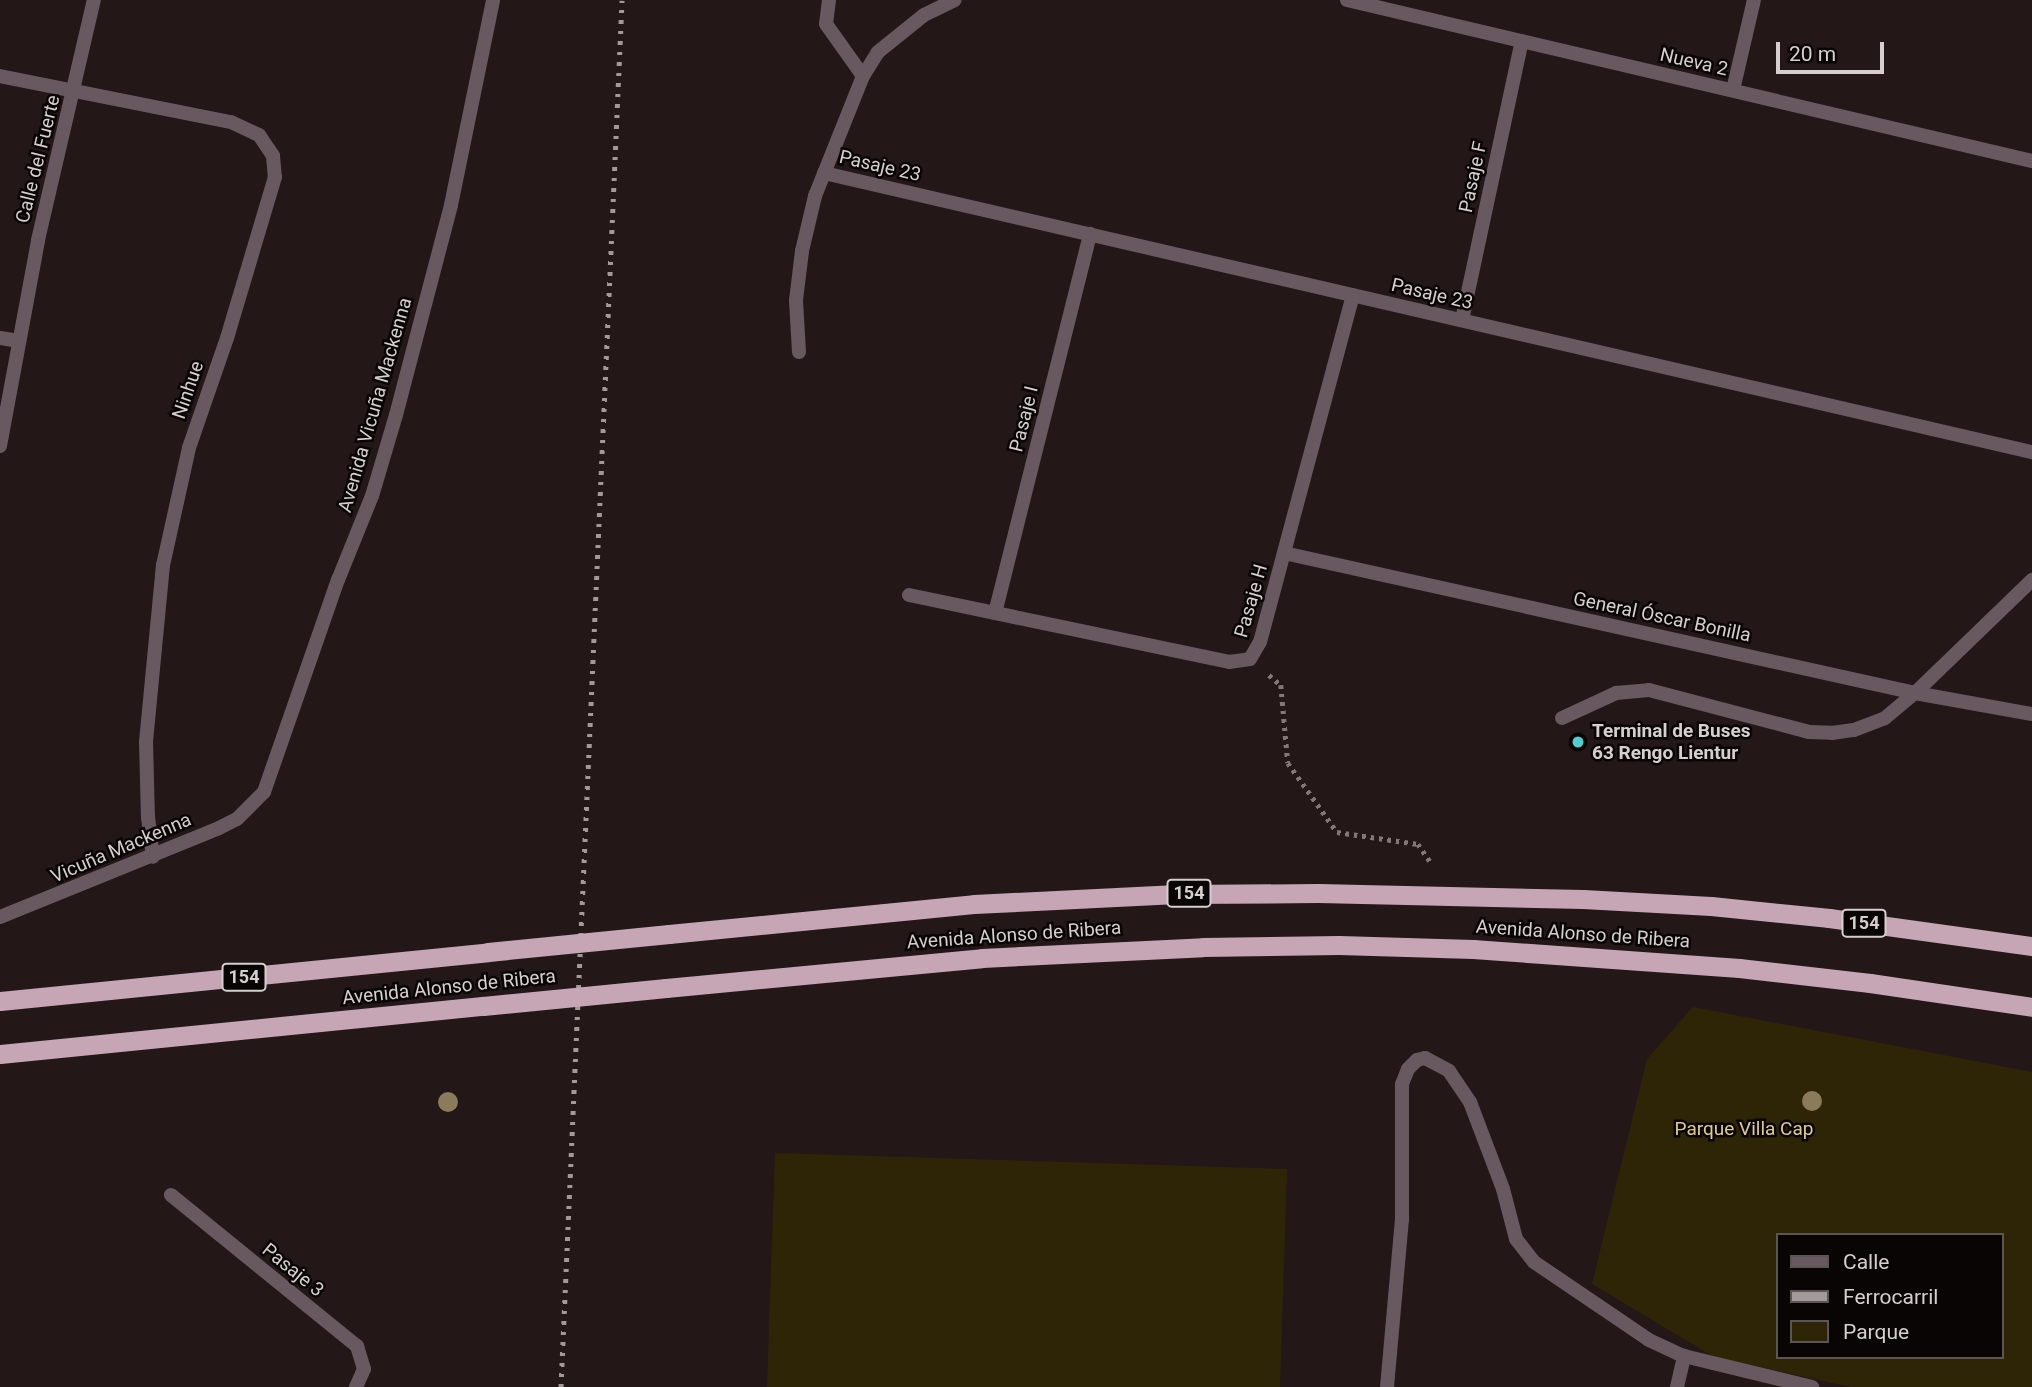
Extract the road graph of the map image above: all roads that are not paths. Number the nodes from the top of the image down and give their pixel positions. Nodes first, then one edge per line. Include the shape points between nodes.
1 (94, 0) edge
2 (493, 0) edge
3 (829, 0) edge
4 (955, 0) edge
5 (1347, 0) edge
6 (1754, 0) edge
7 (1522, 41) junction
8 (0, 76) edge
9 (863, 76) junction
10 (75, 88) junction
11 (1732, 90) junction
12 (2032, 161) edge
13 (824, 173) junction
14 (1090, 234) junction
15 (1353, 295) junction
16 (1462, 320) junction
17 (0, 338) edge
18 (19, 341) junction
19 (799, 352) dead end
20 (0, 446) edge
21 (2032, 452) edge
22 (1284, 553) junction
23 (2032, 580) edge
24 (909, 596) dead end
25 (995, 613) junction
26 (1915, 692) junction
27 (2032, 714) edge
28 (1562, 718) dead end
29 (252, 806) joint
30 (153, 857) junction
31 (0, 917) edge
32 (2027, 944) edge
33 (0, 1001) edge
34 (2000, 1002) junction
35 (2032, 1007) edge
36 (2032, 1013) edge
37 (0, 1054) edge
38 (171, 1195) dead end
39 (1684, 1356) junction
40 (356, 1387) edge
41 (1387, 1387) edge
42 (1677, 1387) edge
43 (1812, 1387) edge

1 - 10 street, Calle del Fuerte
2 - 29 street, Avenida Vicuña Mackenna via 451,205 372,496 338,580 272,775
3 - 9 street via 826,24
4 - 9 street via 924,15 878,52
5 - 7 street, Nueva 2
6 - 11 street
7 - 11 street, Nueva 2
7 - 16 street, Pasaje F
8 - 10 street, Ninhue
9 - 13 street
10 - 18 street, Calle del Fuerte
10 - 30 street, Ninhue via 247,127 269,146 275,166 227,338 189,447 163,565 146,742
11 - 12 street, Nueva 2
13 - 14 street, Pasaje 23
13 - 19 street via 802,251 796,299
14 - 15 street, Pasaje 23
14 - 25 street, Pasaje I
15 - 16 street, Pasaje 23
15 - 22 street, Pasaje H
16 - 21 street, Pasaje 23
17 - 18 street
18 - 20 street, Calle del Fuerte
22 - 25 street, Pasaje H via 1260,642 1250,659 1229,662
22 - 26 street, General Óscar Bonilla
23 - 26 street
24 - 25 street, Pasaje H
26 - 27 street, General Óscar Bonilla
26 - 28 street via 1877,722 1832,733 1809,732 1649,690 1616,693
29 - 30 street, Vicuña Mackenna via 237,819
30 - 31 street, Vicuña Mackenna
32 - 33 highway, Avenida Alonso de Ribera / 154, bridge via 1829,918 1583,898 1182,894 987,903
34 - 35 highway, Avenida Alonso de Ribera
34 - 36 highway
34 - 37 highway, Avenida Alonso de Ribera, bridge via 1817,977 1608,956 1339,945 1203,947 982,958
38 - 40 street, Pasaje 3 via 357,1346 364,1369
39 - 41 street via 1650,1340 1522,1251 1470,1102 1449,1071 1424,1058 1408,1069 1402,1084 1402,1220
39 - 42 street
39 - 43 street

